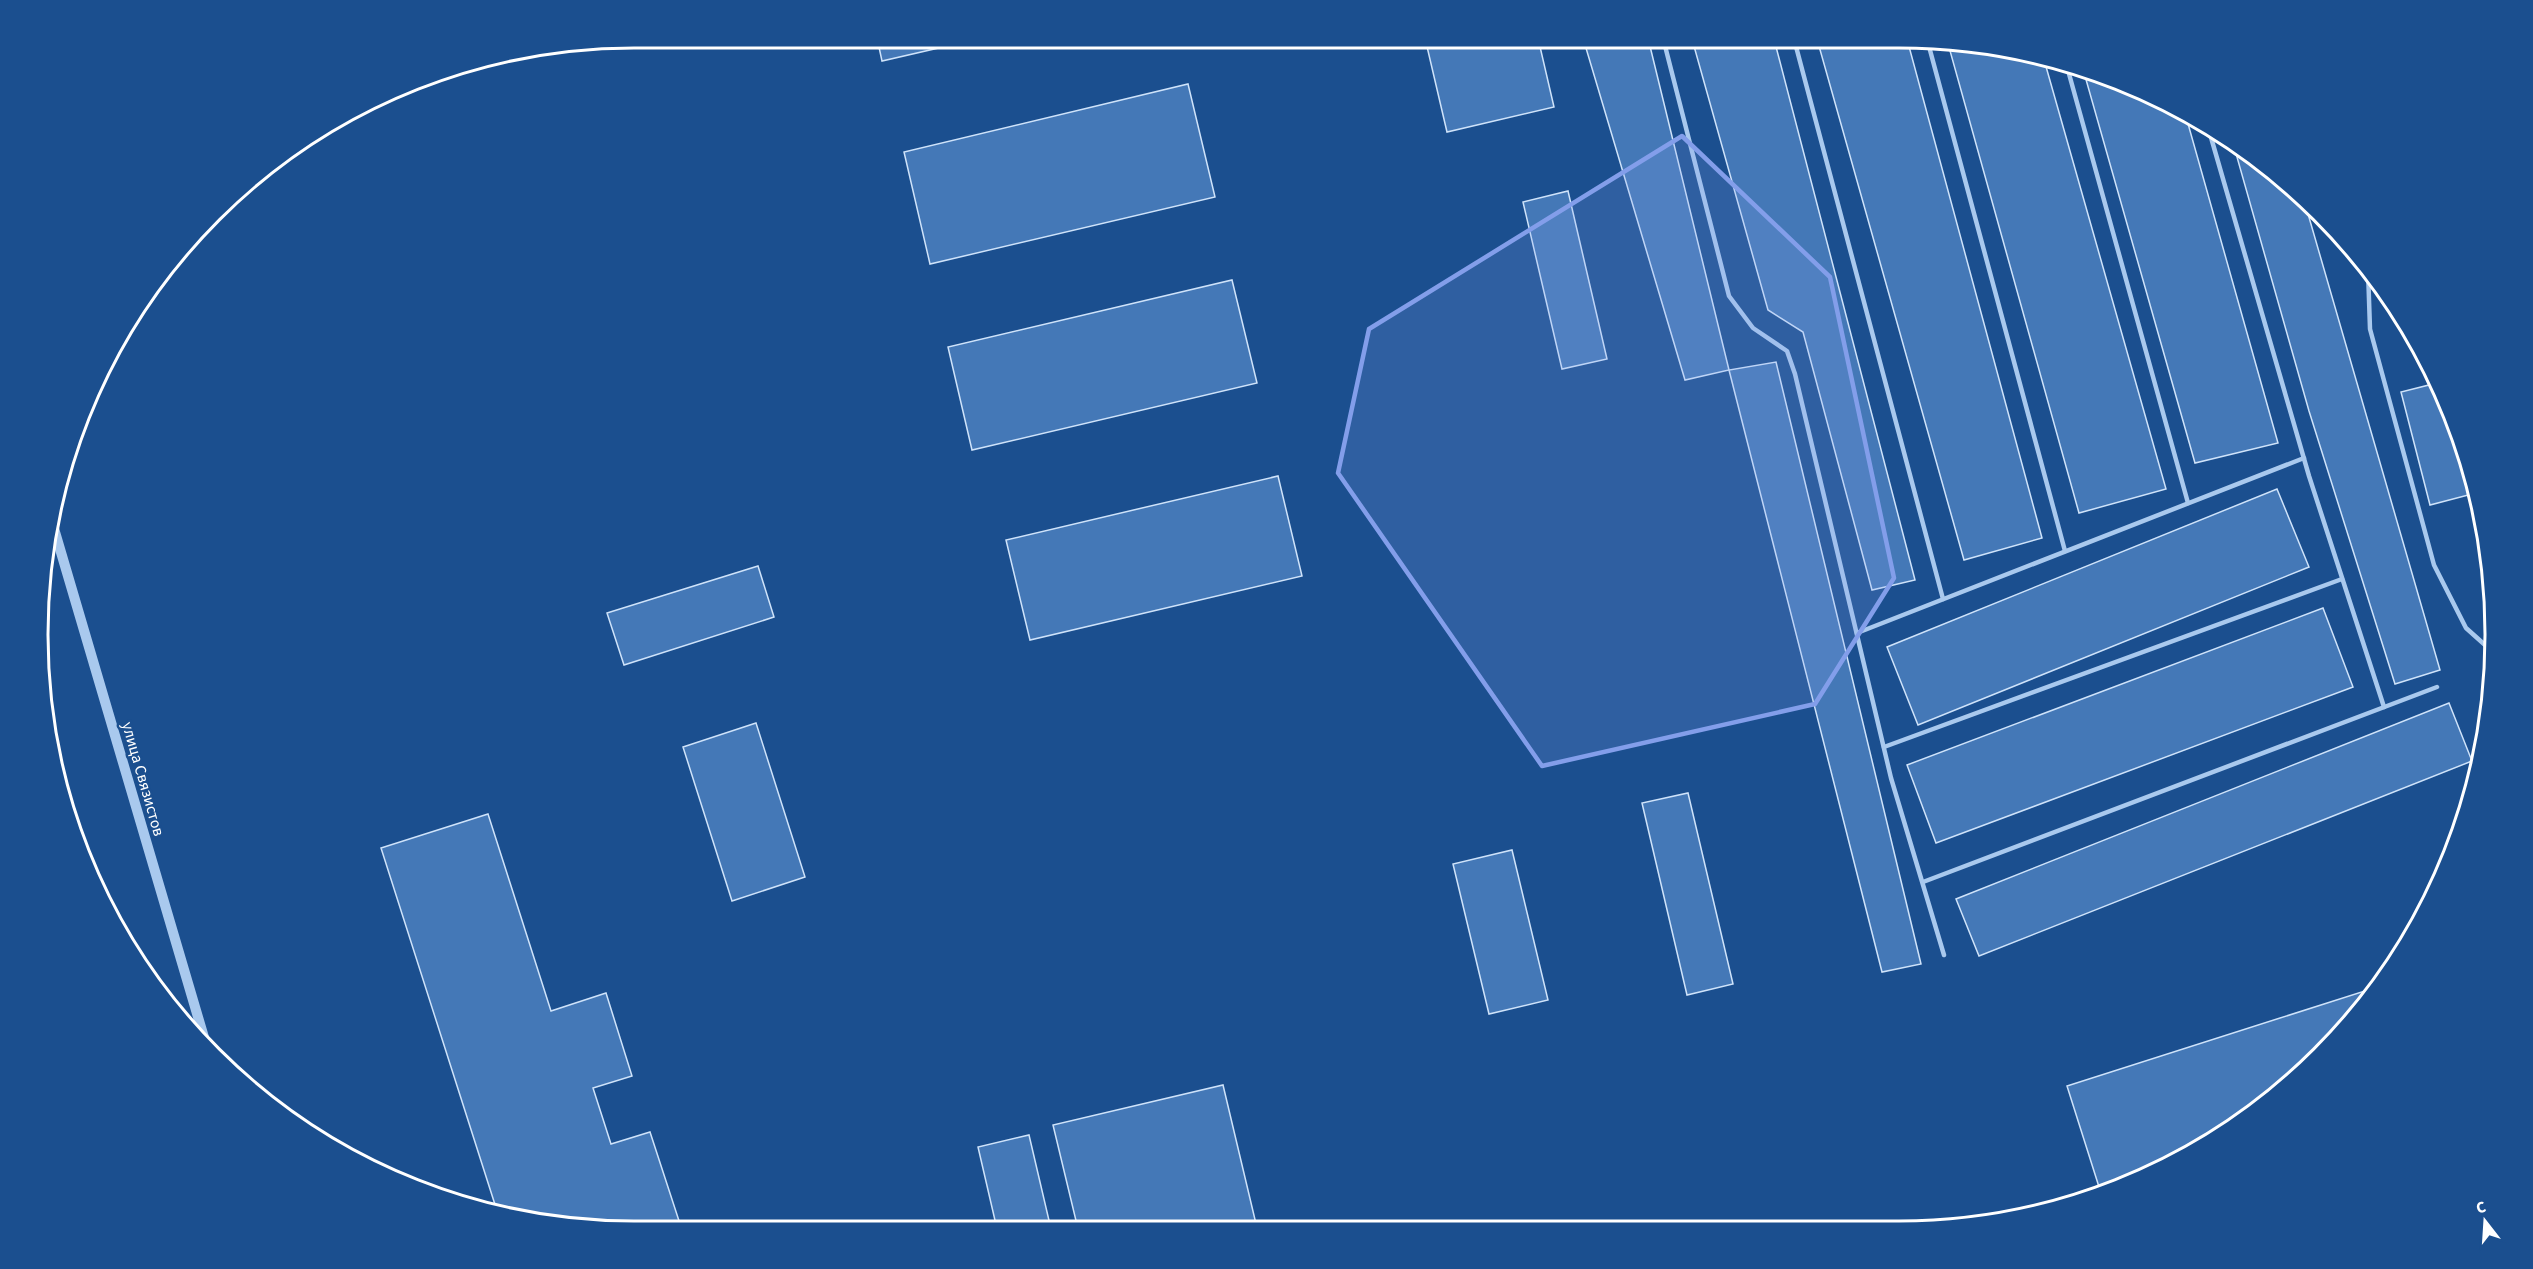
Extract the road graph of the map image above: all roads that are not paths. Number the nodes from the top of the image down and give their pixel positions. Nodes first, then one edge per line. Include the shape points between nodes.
1 (1665, 48) edge
2 (1796, 48) edge
3 (1930, 49) edge
4 (2069, 74) edge
5 (2211, 139) edge
6 (2368, 283) edge
7 (2304, 458) junction
8 (2188, 503) junction
9 (56, 536) edge
10 (2065, 551) junction
11 (2342, 579) junction
12 (1943, 599) junction
13 (1857, 633) junction
14 (2485, 645) edge
15 (2437, 687) dead end
16 (2384, 707) junction
17 (1884, 747) junction
18 (1923, 882) junction
19 (1944, 955) dead end
20 (202, 1029) edge

1 - 13 lane via 1729,296 1753,328 1787,351 1795,374
2 - 12 lane
3 - 10 lane
4 - 8 lane
5 - 7 lane
6 - 14 lane via 2370,329 2434,565 2466,628
7 - 8 lane
7 - 11 lane
8 - 10 lane
9 - 20 street, улица Связистов
10 - 12 lane
11 - 16 lane
11 - 17 lane
12 - 13 lane
13 - 17 lane
15 - 16 lane
16 - 18 lane
17 - 18 lane
18 - 19 lane

